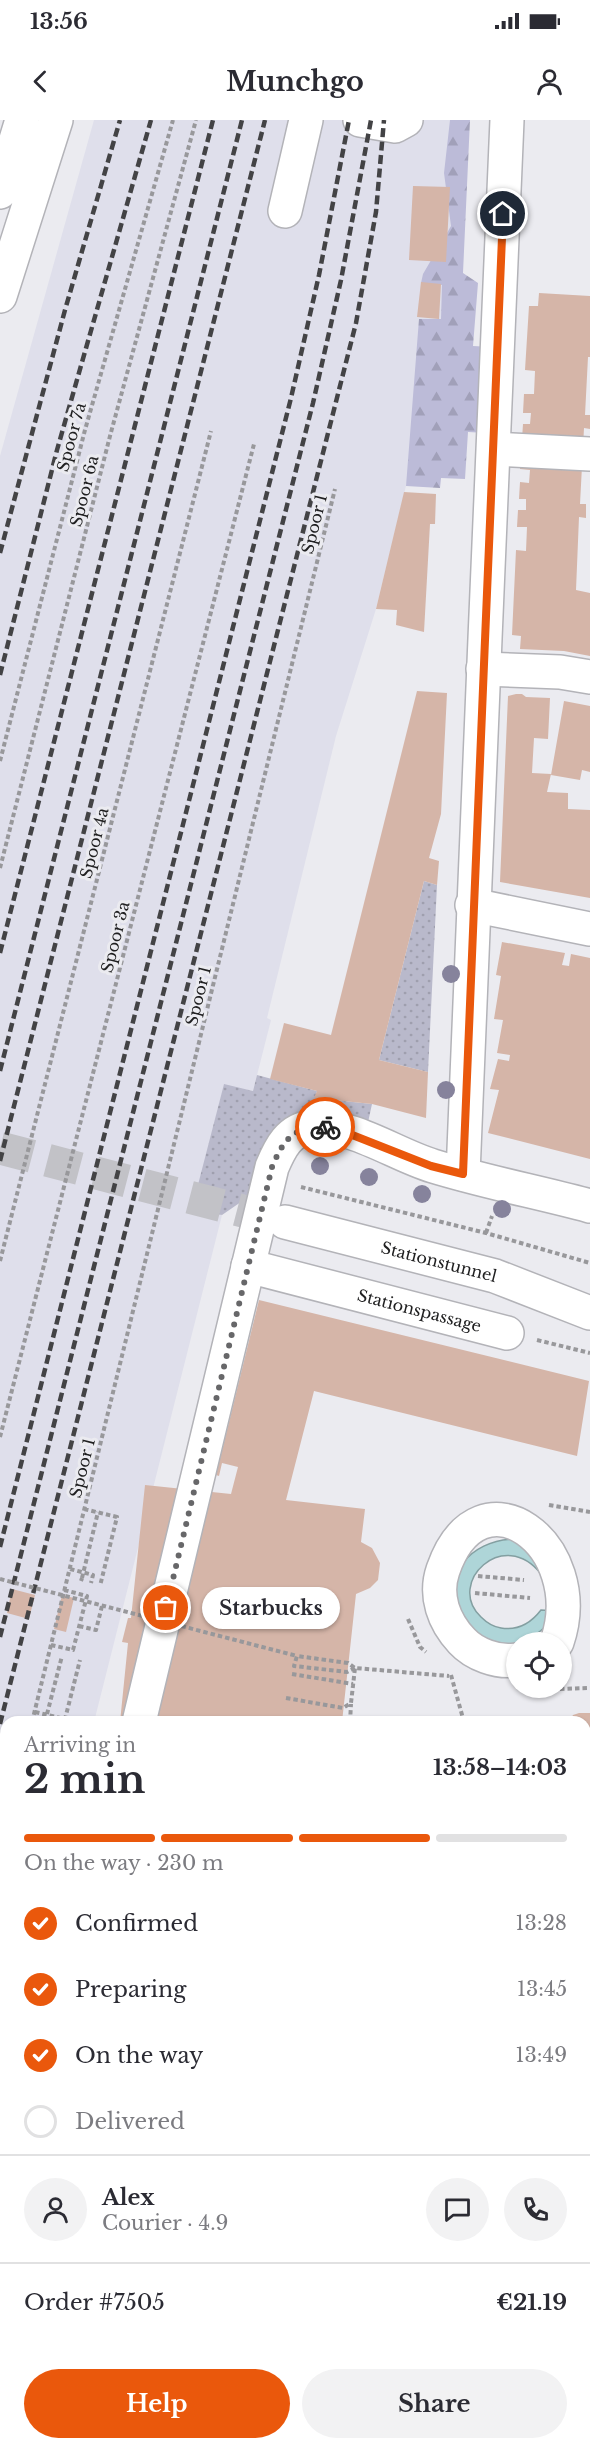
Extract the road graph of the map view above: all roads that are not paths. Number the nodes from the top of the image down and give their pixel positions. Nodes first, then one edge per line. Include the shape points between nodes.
1 (22, 120) edge
2 (56, 120) edge
3 (306, 120) edge
4 (360, 120) edge
5 (406, 120) edge
6 (507, 120) edge
7 (0, 192) edge
8 (285, 211) dead end
9 (0, 296) edge
10 (495, 449) junction
11 (590, 454) edge
12 (483, 669) junction
13 (590, 677) edge
14 (472, 905) junction
15 (590, 929) edge
16 (463, 1174) junction
17 (590, 1206) edge
18 (285, 1222) tunnel mouth
19 (248, 1266) junction
20 (590, 1313) edge
21 (507, 1333) road end
22 (567, 1632) edge
23 (572, 1643) edge
24 (590, 1643) edge
25 (506, 1659) edge
26 (140, 1716) edge

1 - 7 street
2 - 9 street
3 - 8 street
4 - 5 street via 395,126
6 - 10 street
10 - 11 street
10 - 12 street
12 - 13 street
12 - 14 street
14 - 15 street
14 - 16 street
16 - 17 street
16 - 19 street via 431,1166 332,1127 309,1127 290,1136 279,1149
18 - 20 street, Stationstunnel via 495,1276
19 - 21 street, Stationspassage
19 - 26 street
22 - 25 street via 580,1604 581,1586 573,1546 537,1524 512,1519 486,1523 464,1535 448,1555 440,1579 441,1605 450,1628 468,1647 489,1658
23 - 24 street

